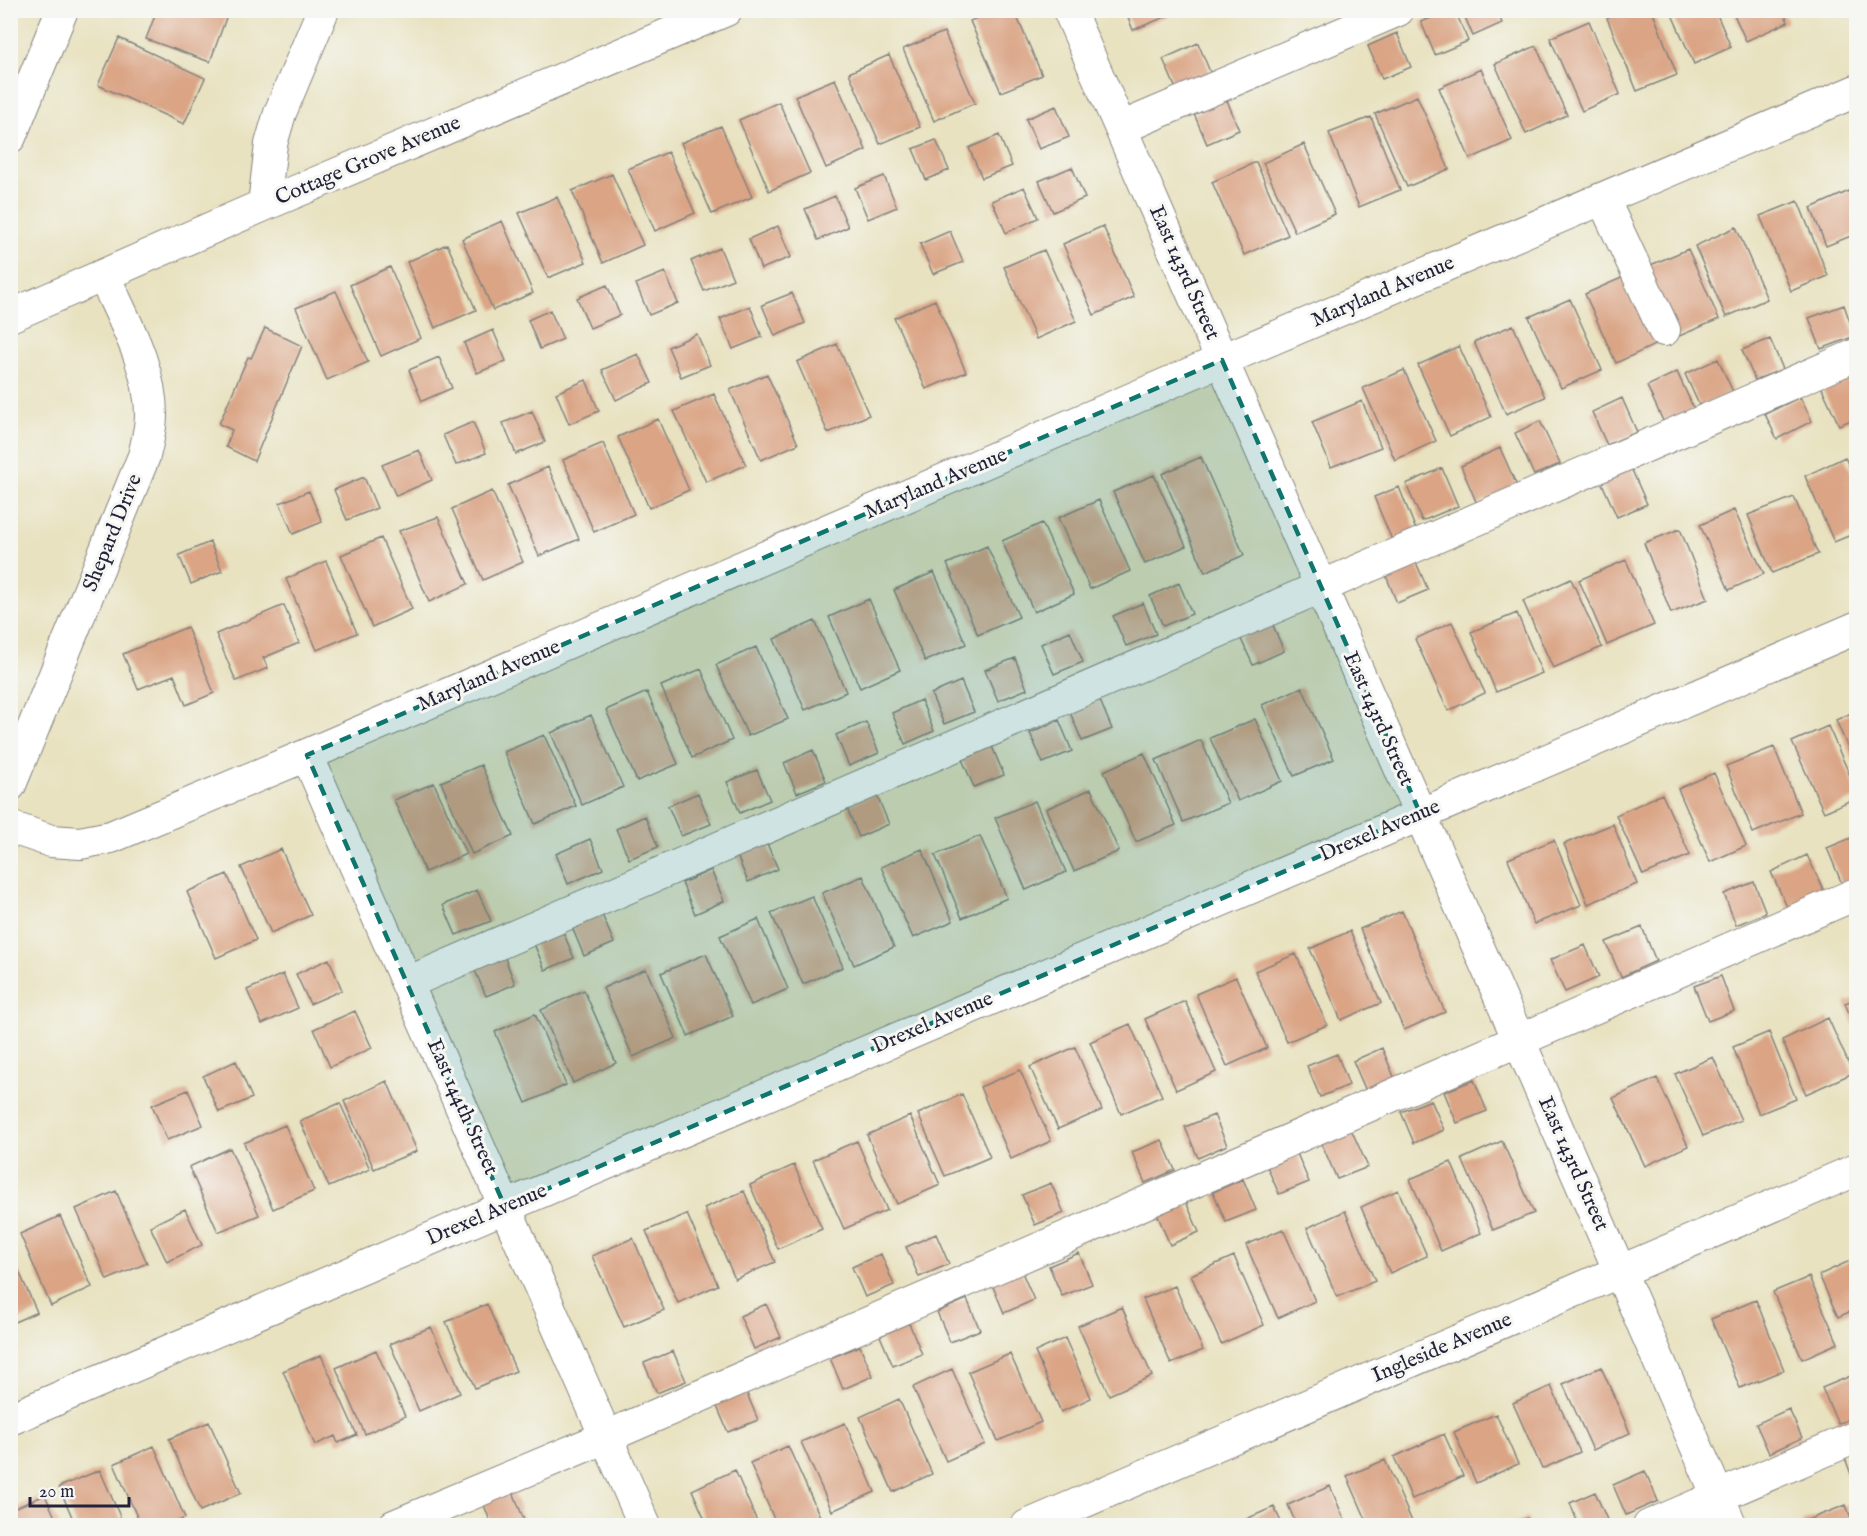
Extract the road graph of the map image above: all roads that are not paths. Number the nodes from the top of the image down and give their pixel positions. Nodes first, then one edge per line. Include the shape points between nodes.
1 (62, 10) edge
2 (323, 10) edge
3 (726, 10) edge
4 (1069, 10) edge
5 (1398, 10) edge
6 (1857, 91) edge
7 (1121, 128) junction
8 (10, 137) edge
9 (1603, 199) junction
10 (264, 205) junction
11 (104, 276) junction
12 (10, 316) edge
13 (1664, 330) dead end
14 (1857, 355) edge
15 (1222, 360) junction
16 (1321, 588) junction
17 (1857, 628) edge
18 (307, 755) junction
19 (10, 785) edge
20 (1420, 813) junction
21 (10, 827) edge
22 (1857, 894) edge
23 (407, 982) junction
24 (1519, 1040) junction
25 (1857, 1170) edge
26 (505, 1207) junction
27 (1620, 1271) junction
28 (10, 1419) edge
29 (606, 1437) junction
30 (1857, 1437) edge
31 (1718, 1496) junction
32 (394, 1526) edge
33 (645, 1526) edge
34 (1027, 1526) edge
35 (1649, 1526) edge
36 (1731, 1526) edge

1 - 8 street
2 - 10 street via 280,113 271,144
3 - 10 street, Cottage Grove Avenue
4 - 7 street, East 143rd Street
5 - 7 street
6 - 9 street, Maryland Avenue
7 - 15 street, East 143rd Street
9 - 13 street
9 - 15 street, Maryland Avenue
10 - 11 street, Cottage Grove Avenue
11 - 12 street, Cottage Grove Avenue
11 - 19 street, Shepard Drive via 147,381 151,416 144,456
14 - 16 street
15 - 16 street, East 143rd Street
15 - 18 street, Maryland Avenue
16 - 20 street, East 143rd Street
16 - 23 street
17 - 20 street, Drexel Avenue
18 - 21 street, Maryland Avenue via 111,837 80,843 51,841
18 - 23 street, East 144th Street
20 - 24 street, East 143rd Street
20 - 26 street, Drexel Avenue
22 - 24 street
23 - 26 street, East 144th Street
24 - 27 street, East 143rd Street
24 - 29 street
25 - 27 street, Ingleside Avenue
26 - 28 street, Drexel Avenue
26 - 29 street, East 144th Street
27 - 31 street, East 143rd Street
27 - 34 street, Ingleside Avenue
29 - 32 street
29 - 33 street, East 144th Street
30 - 31 street
31 - 35 street
31 - 36 street, East 143rd Street

